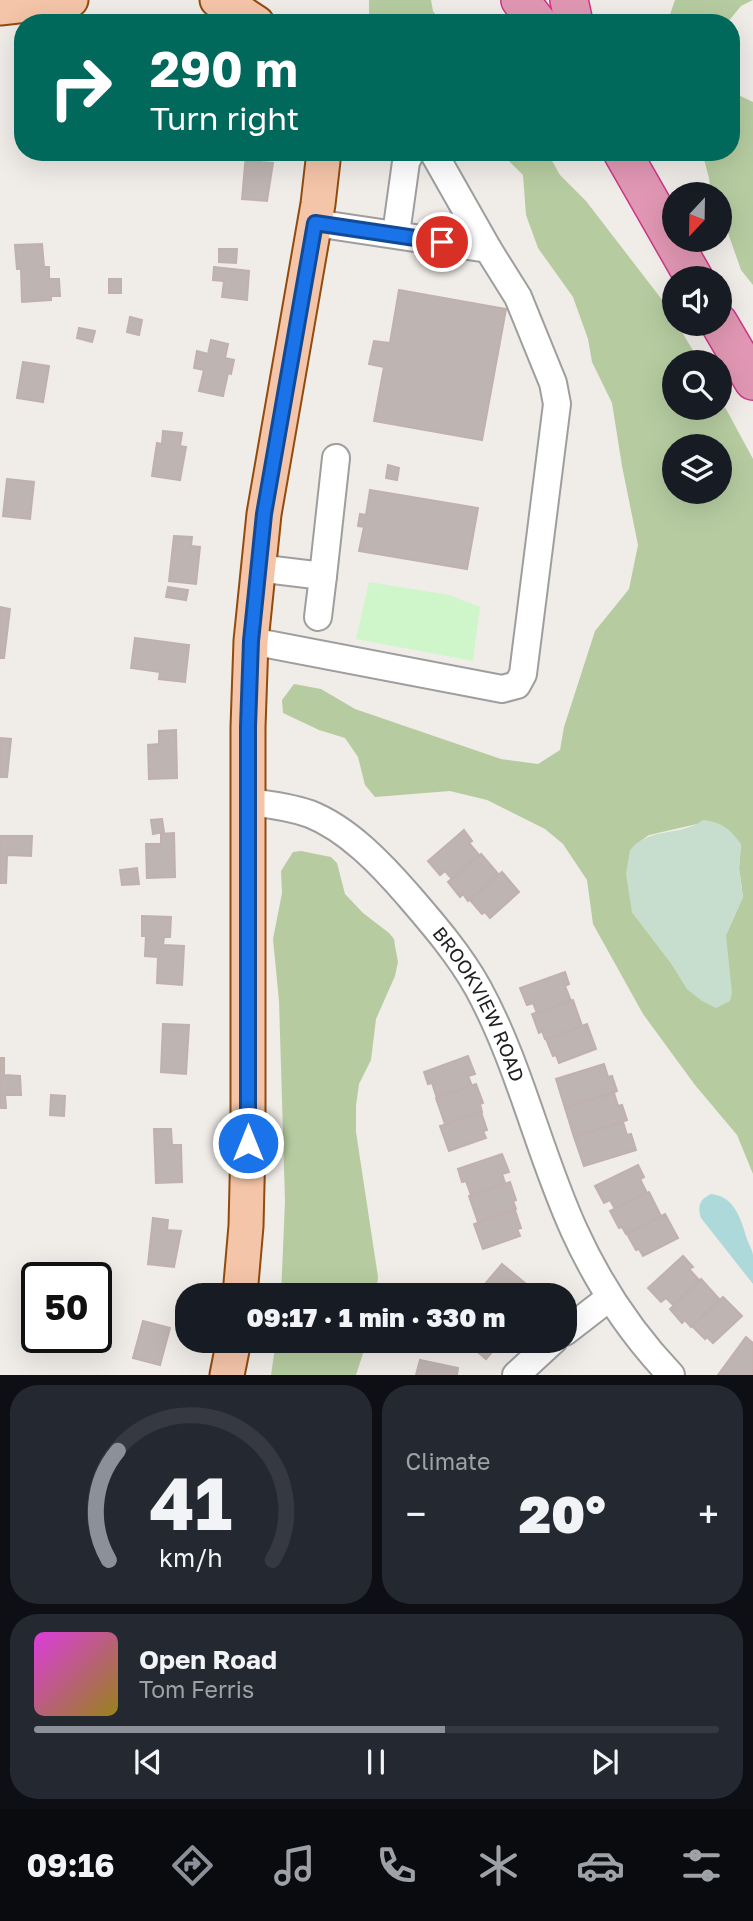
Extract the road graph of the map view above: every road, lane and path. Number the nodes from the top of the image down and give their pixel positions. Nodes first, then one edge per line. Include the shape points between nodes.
1 (71, 0) edge
2 (217, 0) edge
3 (520, 0) edge
4 (0, 8) edge
5 (241, 14) edge
6 (531, 14) edge
7 (323, 161) edge
8 (406, 161) edge
9 (438, 161) edge
10 (629, 161) edge
11 (316, 214) junction
12 (396, 234) junction
13 (488, 249) junction
14 (687, 266) edge
15 (727, 336) edge
16 (753, 381) edge
17 (336, 458) dead end
18 (257, 568) junction
19 (323, 576) junction
20 (318, 617) dead end
21 (251, 641) junction
22 (247, 802) junction
23 (241, 1283) edge
24 (608, 1298) junction
25 (577, 1323) edge
26 (231, 1353) edge
27 (540, 1353) edge
28 (227, 1375) edge
29 (516, 1375) edge
30 (671, 1375) edge

1 - 4 main road
2 - 5 main road
3 - 6 highway
7 - 11 main road
8 - 12 street
9 - 13 street
10 - 14 highway
11 - 12 street
11 - 18 main road
12 - 13 street
13 - 21 street via 517,297 556,397 521,680 502,689
15 - 16 highway
17 - 19 street
18 - 19 street
18 - 21 main road
19 - 20 street
21 - 22 main road
22 - 23 main road via 248,1143
22 - 24 street, BROOKVIEW ROAD via 310,814 331,825 398,884 448,943 493,1019 560,1198
24 - 25 street
24 - 30 street, BROOKVIEW ROAD
26 - 28 main road
27 - 29 street

